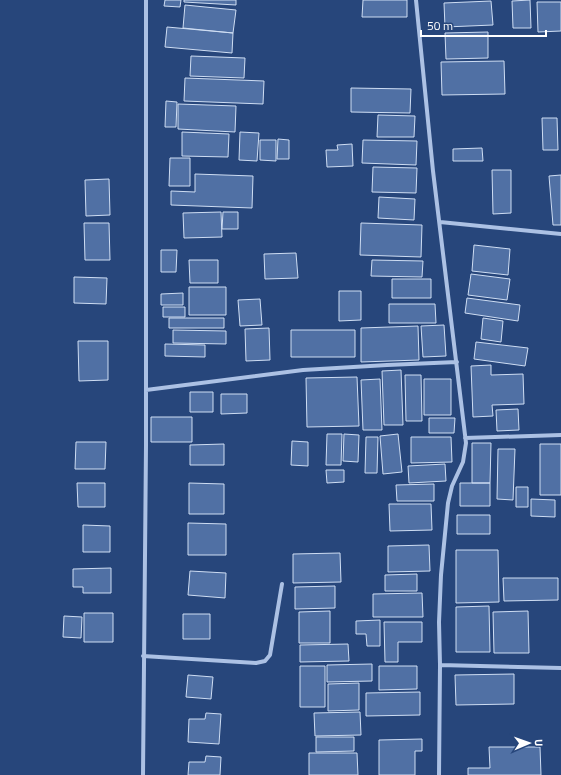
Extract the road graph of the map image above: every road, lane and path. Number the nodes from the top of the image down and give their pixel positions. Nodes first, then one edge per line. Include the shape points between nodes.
1 (146, 0) edge
2 (416, 0) edge
3 (440, 222) junction
4 (561, 234) edge
5 (457, 362) junction
6 (146, 390) junction
7 (561, 435) edge
8 (465, 438) junction
9 (282, 584) dead end
10 (143, 656) junction
11 (440, 664) junction
12 (561, 668) edge
13 (143, 775) edge
14 (439, 775) edge

1 - 6 street
2 - 3 street
3 - 4 street
3 - 5 street
5 - 6 street via 303,370
5 - 8 street
6 - 10 street
7 - 8 street
8 - 11 street via 466,452 452,486 447,511 440,575
9 - 10 street via 270,655 265,661 256,663
10 - 13 street
11 - 12 street
11 - 14 street

